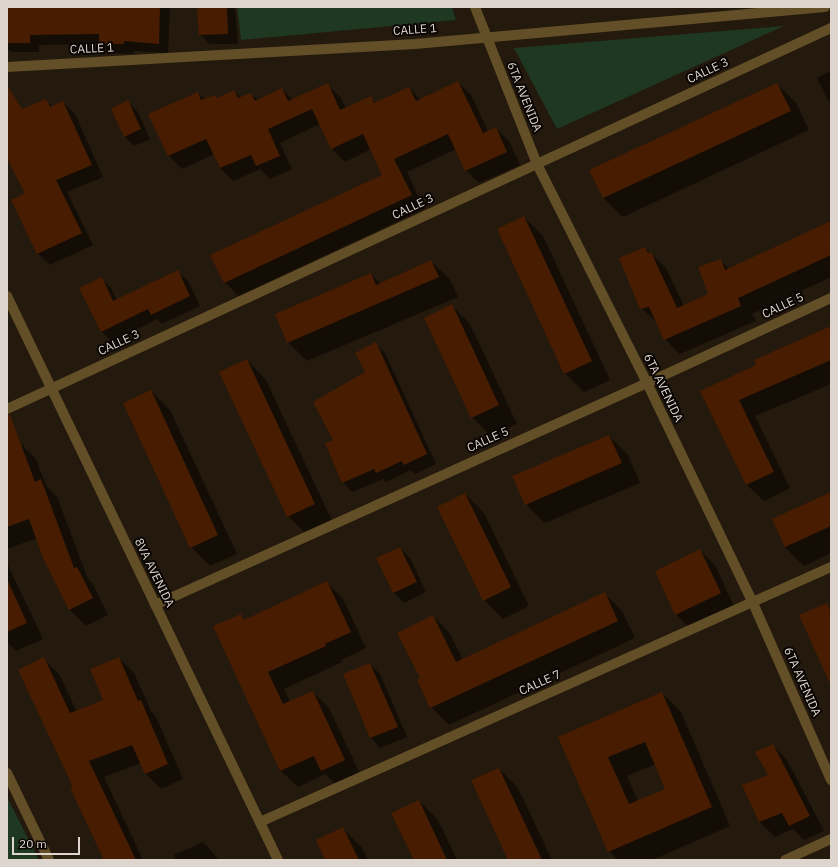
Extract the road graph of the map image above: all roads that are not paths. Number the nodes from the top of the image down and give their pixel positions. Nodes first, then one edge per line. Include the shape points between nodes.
1 (475, 7) edge
2 (825, 7) edge
3 (831, 28) edge
4 (486, 38) junction
5 (7, 67) edge
6 (537, 164) junction
7 (7, 296) edge
8 (831, 298) edge
9 (647, 383) junction
10 (51, 389) junction
11 (7, 409) edge
12 (831, 567) edge
13 (753, 603) junction
14 (155, 605) junction
15 (7, 773) edge
16 (831, 780) edge
17 (260, 822) junction
18 (831, 839) edge
19 (49, 860) edge
20 (278, 860) edge
21 (785, 860) edge

1 - 4 street, 6TA AVENIDA
2 - 4 street, CALLE 1
3 - 6 street, CALLE 3
4 - 5 street, CALLE 1
4 - 6 street, 6TA AVENIDA
6 - 9 street, 6TA AVENIDA
6 - 10 street, CALLE 3
7 - 10 street, 8VA AVENIDA
8 - 9 street, CALLE 5
9 - 13 street, 6TA AVENIDA
9 - 14 street, CALLE 5
10 - 11 street, CALLE 3
10 - 14 street, 8VA AVENIDA
12 - 13 street, CALLE 7
13 - 16 street, 6TA AVENIDA
13 - 17 street, CALLE 7
14 - 17 street, 8VA AVENIDA
15 - 19 street
17 - 20 street, 8VA AVENIDA
18 - 21 street

